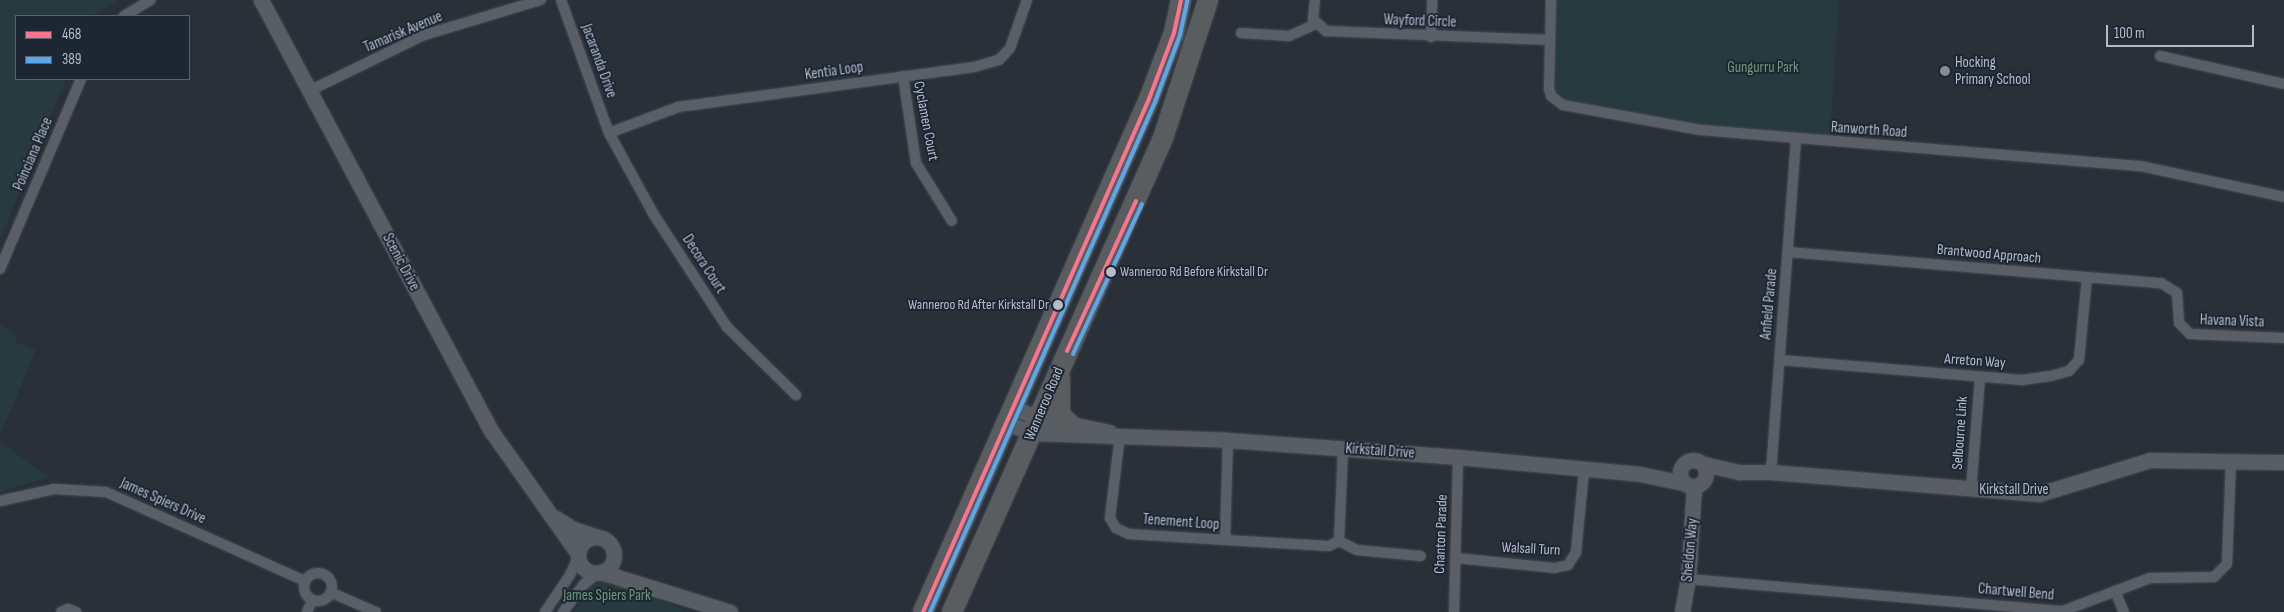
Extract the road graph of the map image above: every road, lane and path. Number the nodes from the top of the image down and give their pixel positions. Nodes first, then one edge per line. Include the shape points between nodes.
1 (151, 0) edge
2 (261, 0) edge
3 (541, 0) edge
4 (561, 0) edge
5 (1027, 0) edge
6 (1181, 0) edge
7 (1208, 0) edge
8 (1315, 0) edge
9 (1432, 0) edge
10 (1552, 0) edge
11 (126, 15) edge
12 (1316, 24) junction
13 (1241, 33) dead end
14 (1431, 37) junction
15 (1550, 40) junction
16 (2160, 56) dead end
17 (903, 76) junction
18 (81, 80) edge
19 (2284, 84) edge
20 (309, 91) junction
21 (609, 133) junction
22 (1796, 140) junction
23 (2284, 197) edge
24 (952, 221) dead end
25 (1788, 252) junction
26 (0, 269) edge
27 (2087, 277) junction
28 (2179, 298) joint
29 (2284, 338) edge
30 (1780, 360) junction
31 (1061, 364) junction
32 (1980, 377) junction
33 (796, 395) dead end
34 (1010, 415) junction
35 (1069, 422) junction
36 (1035, 425) junction
37 (1120, 435) junction
38 (1228, 440) junction
39 (1344, 448) junction
40 (1458, 457) junction
41 (2231, 462) junction
42 (2284, 462) edge
43 (1704, 464) junction
44 (1682, 466) junction
45 (1584, 471) junction
46 (1740, 472) junction
47 (1771, 472) junction
48 (1640, 474) junction
49 (1694, 484) junction
50 (1971, 490) junction
51 (0, 501) edge
52 (553, 516) junction
53 (597, 537) junction
54 (1225, 540) junction
55 (1339, 541) junction
56 (614, 551) junction
57 (578, 556) junction
58 (1421, 556) dead end
59 (1456, 558) junction
60 (599, 573) junction
61 (1688, 580) junction
62 (305, 581) junction
63 (642, 582) junction
64 (2115, 591) junction
65 (332, 593) junction
66 (312, 600) junction
67 (60, 612) edge
68 (76, 612) edge
69 (307, 612) edge
70 (376, 612) edge
71 (545, 612) edge
72 (563, 612) edge
73 (730, 612) edge
74 (923, 612) edge
75 (952, 612) edge
76 (1454, 612) edge
77 (1682, 612) edge
78 (2124, 612) edge

1 - 11 street
2 - 20 street, Scenic Drive
3 - 20 street, Tamarisk Avenue via 424,35
4 - 21 street, Jacaranda Drive
5 - 17 street, Kentia Loop via 1010,48 999,60 974,67
6 - 34 highway, Wanneroo Road via 1174,33 1150,99
7 - 31 highway, Wanneroo Road via 1163,138 1109,264
8 - 12 street via 1312,14
9 - 14 street
10 - 15 street, Ranworth Road
12 - 13 street via 1289,36
12 - 14 street, Wayford Circle via 1326,31
14 - 15 street, Wayford Circle
15 - 22 street, Ranworth Road via 1549,89 1556,102 1700,130
16 - 19 street
17 - 21 street, Kentia Loop via 678,107
17 - 24 street, Cyclamen Court via 916,163
18 - 26 street, Poinciana Place
20 - 52 street, Scenic Drive via 492,432
21 - 33 street, Decora Court via 654,215 727,327
22 - 23 street, Ranworth Road via 2140,166
22 - 25 street, Anfield Parade
25 - 27 street, Brantwood Approach
25 - 30 street, Anfield Parade
27 - 28 street, Brantwood Approach via 2161,283 2173,288
27 - 32 street, Arreton Way via 2081,352 2076,366 2038,379
28 - 29 street, Havana Vista via 2179,322 2190,334
30 - 32 street, Arreton Way
30 - 47 street, Anfield Parade
31 - 35 highway via 1060,415
31 - 36 highway, Wanneroo Road
32 - 50 street, Selbourne Link
34 - 36 street, Kirkstall Drive
34 - 74 highway, Wanneroo Road
35 - 36 street, Kirkstall Drive
35 - 37 street, Kirkstall Drive
36 - 37 street, Kirkstall Drive via 1089,437
36 - 75 highway, Wanneroo Road
37 - 38 street, Kirkstall Drive
37 - 54 street, Tenement Loop via 1110,518 1116,528 1129,534
38 - 39 street, Kirkstall Drive
38 - 54 street
39 - 40 street, Kirkstall Drive
39 - 55 street
40 - 45 street, Kirkstall Drive
40 - 59 street, Chanton Parade
41 - 42 street, Kirkstall Drive
41 - 50 street, Kirkstall Drive via 2150,460 2039,494
41 - 64 street, Chartwell Bend via 2227,564 2214,577 2166,576
43 - 44 street via 1692,459
43 - 46 street, Kirkstall Drive
43 - 49 street via 1707,472
44 - 48 street, Kirkstall Drive
44 - 49 street via 1680,474
45 - 48 street, Kirkstall Drive
45 - 59 street, Walsall Turn via 1576,552 1568,565 1555,568
46 - 47 street, Kirkstall Drive
46 - 49 street, Kirkstall Drive
47 - 50 street, Kirkstall Drive
48 - 49 street, Kirkstall Drive
49 - 61 street, Sheldon Way
51 - 62 street, James Spiers Drive via 54,489 106,492
52 - 53 street, Scenic Drive via 573,529
52 - 57 street, Scenic Drive
53 - 56 street via 608,541
53 - 57 street via 584,542
54 - 55 street, Tenement Loop via 1329,546
55 - 58 street via 1358,550
56 - 60 street via 612,564
56 - 63 street
57 - 60 street via 586,570
57 - 71 street via 570,575
59 - 76 street, Chanton Parade
60 - 63 street
60 - 72 street via 584,585
61 - 64 street, Chartwell Bend via 2063,611
61 - 77 street, Sheldon Way
62 - 65 street via 312,574 324,574 331,580
62 - 66 street via 305,592
63 - 73 street
64 - 78 street
65 - 66 street via 324,600
65 - 70 street
66 - 69 street
67 - 68 street via 68,609

